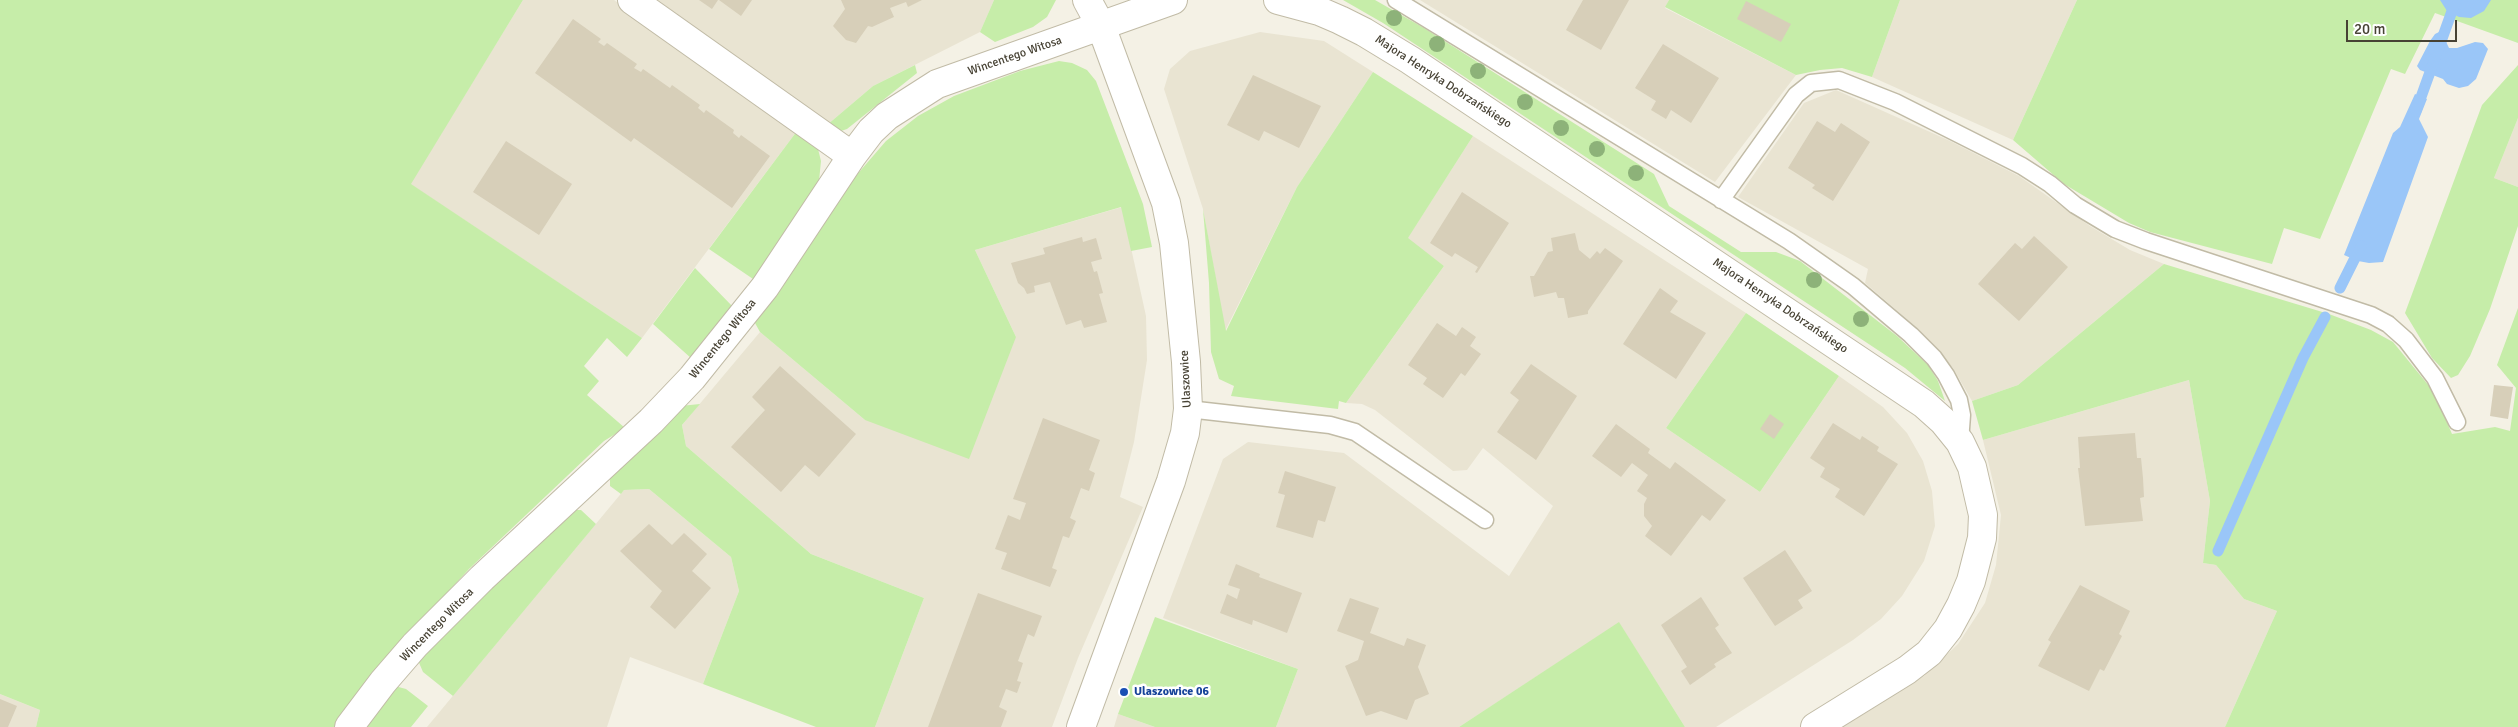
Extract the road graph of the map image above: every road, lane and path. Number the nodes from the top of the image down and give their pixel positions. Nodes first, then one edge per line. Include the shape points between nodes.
1 (632, 0) edge
2 (1087, 0) edge
3 (1173, 0) edge
4 (1278, 0) edge
5 (1396, 0) edge
6 (1101, 26) junction
7 (852, 156) junction
8 (1721, 200) junction
9 (1188, 409) junction
10 (2457, 422) dead end
11 (1960, 442) junction
12 (1485, 520) dead end
13 (349, 727) edge
14 (1081, 727) edge
15 (1815, 727) edge

1 - 7 street
2 - 6 street
3 - 6 street
4 - 11 street, Majora Henryka Dobrzańskiego via 1340,20 1410,60 1924,404
5 - 8 lane
6 - 7 street, Wincentego Witosa via 936,84 887,116
6 - 9 street, Ulaszowice via 1166,203 1175,253
7 - 13 street, Wincentego Witosa via 765,286 692,378 422,639 383,682
8 - 10 lane via 1796,95 1811,83 1839,80 1895,102 2022,166 2081,210 2115,229 2371,315 2388,324 2406,340 2435,378
8 - 11 lane via 1789,241 1853,286 1922,346 1946,375 1959,400 1963,429
9 - 12 lane via 1330,425 1355,432
9 - 14 street, Ulaszowice via 1185,433 1171,481
11 - 15 street, Majora Henryka Dobrzańskiego via 1972,467 1983,515 1982,538 1961,605 1929,654

